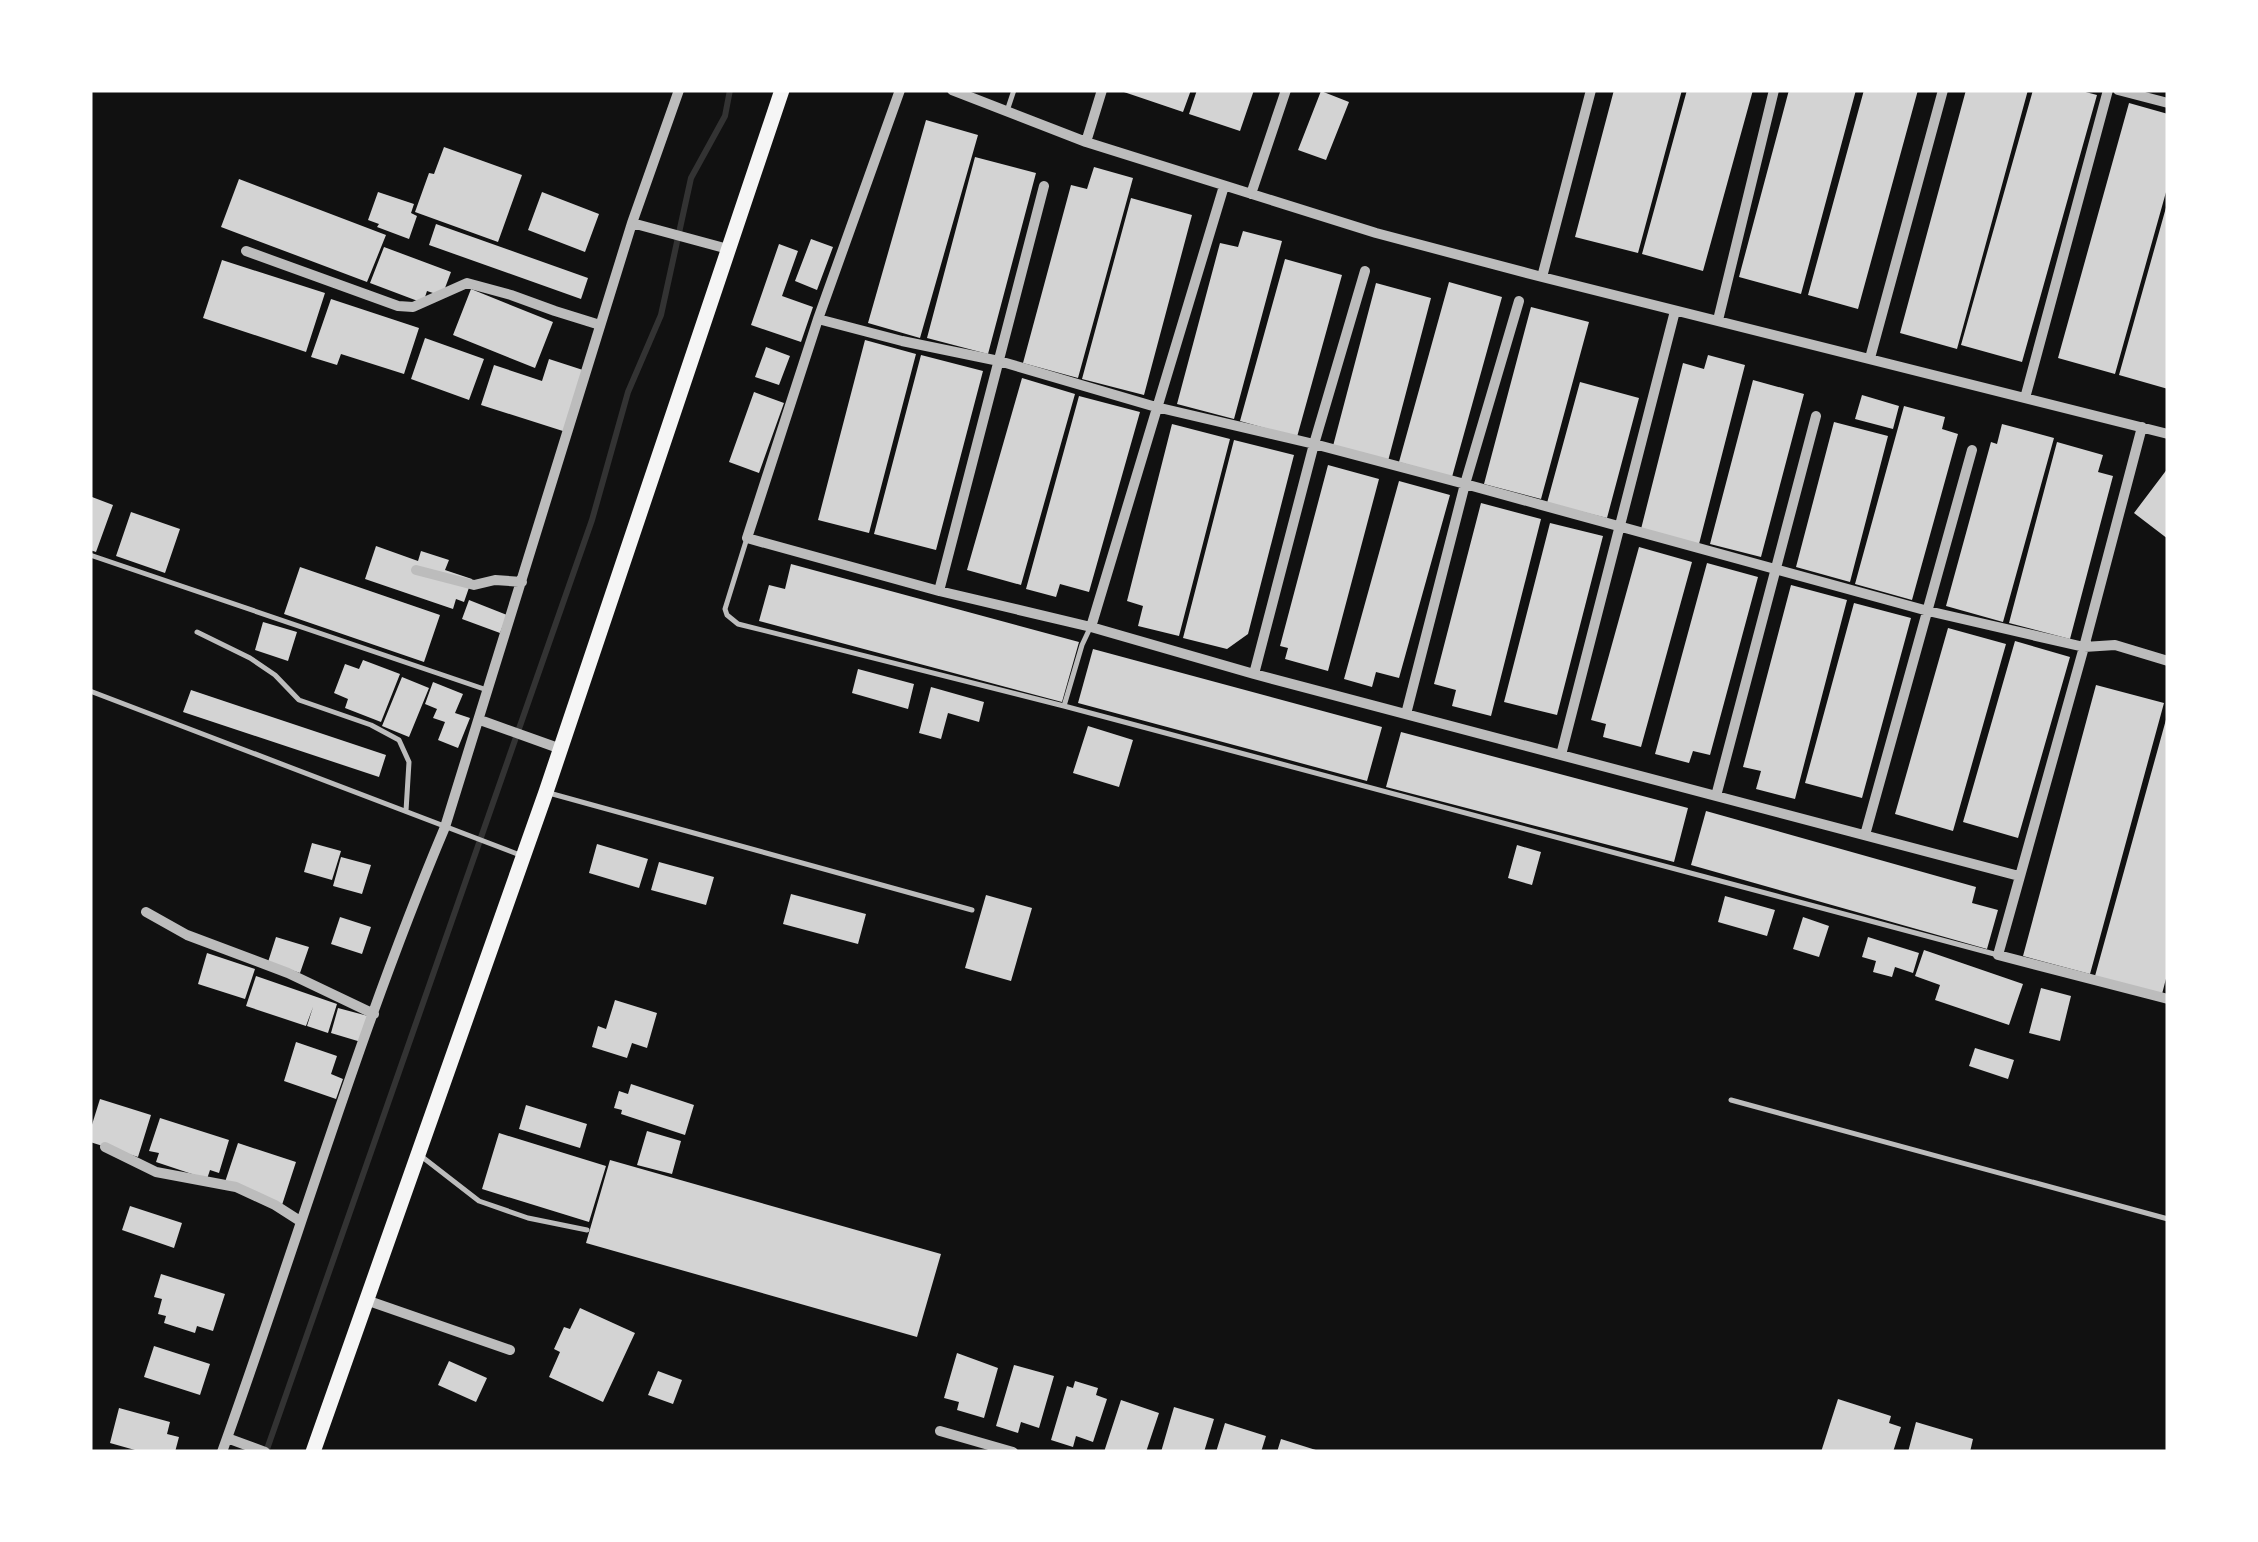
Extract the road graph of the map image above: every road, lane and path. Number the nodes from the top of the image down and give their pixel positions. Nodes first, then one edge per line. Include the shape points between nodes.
1 (679, 90) edge
2 (782, 90) edge
3 (900, 90) edge
4 (952, 90) edge
5 (1014, 90) edge
6 (1102, 90) edge
7 (1286, 90) edge
8 (1590, 90) edge
9 (1774, 90) edge
10 (1943, 90) edge
11 (2108, 90) edge
12 (2118, 90) edge
13 (2168, 103) edge
14 (1007, 112) junction
15 (1086, 142) junction
16 (1044, 186) dead end
17 (1224, 186) junction
18 (1251, 194) junction
19 (632, 223) junction
20 (728, 249) junction
21 (246, 250) dead end
22 (1365, 271) dead end
23 (1542, 277) junction
24 (1519, 301) dead end
25 (1675, 311) junction
26 (818, 320) junction
27 (1718, 320) junction
28 (600, 325) junction
29 (1870, 358) junction
30 (999, 361) junction
31 (2025, 398) junction
32 (1156, 407) junction
33 (1816, 416) dead end
34 (2142, 427) junction
35 (2168, 434) edge
36 (1314, 444) junction
37 (1972, 450) dead end
38 (1465, 484) junction
39 (1620, 528) junction
40 (747, 538) junction
41 (90, 555) edge
42 (1777, 568) junction
43 (416, 570) dead end
44 (522, 582) junction
45 (938, 591) junction
46 (1928, 611) junction
47 (1092, 626) junction
48 (198, 632) dead end
49 (2084, 646) junction
50 (2168, 660) edge
51 (1254, 674) junction
52 (487, 690) junction
53 (90, 691) edge
54 (1064, 706) junction
55 (1406, 714) junction
56 (480, 720) junction
57 (561, 749) junction
58 (1561, 755) junction
59 (546, 792) junction
60 (1716, 796) junction
61 (406, 811) junction
62 (445, 827) junction
63 (1866, 835) junction
64 (523, 856) junction
65 (2019, 876) junction
66 (972, 910) dead end
67 (146, 912) dead end
68 (1998, 955) junction
69 (2168, 999) edge
70 (374, 1014) junction
71 (1731, 1100) dead end
72 (105, 1147) dead end
73 (418, 1154) junction
74 (2168, 1219) edge
75 (300, 1221) junction
76 (587, 1230) dead end
77 (366, 1300) junction
78 (510, 1350) dead end
79 (940, 1431) dead end
80 (232, 1440) junction
81 (222, 1452) edge
82 (264, 1452) edge
83 (313, 1452) edge
84 (1013, 1452) edge

1 - 19 street
2 - 20 main road
3 - 26 street
4 - 14 street
5 - 14 lane
6 - 15 street
7 - 18 street
8 - 23 street
9 - 27 street
10 - 29 street
11 - 31 street
12 - 13 street
14 - 15 street
15 - 17 street
16 - 30 street
17 - 18 street
17 - 32 street
18 - 23 street
19 - 20 street
19 - 28 street
20 - 57 main road
21 - 28 street via 398,306 413,307 466,283
22 - 36 street
23 - 25 street
24 - 38 street
25 - 27 street
25 - 39 street
26 - 30 street
26 - 40 street
27 - 29 street
28 - 44 street
29 - 31 street
30 - 32 street
30 - 45 street
31 - 34 street
32 - 36 street
32 - 47 street
33 - 42 street
34 - 35 street
34 - 49 street
36 - 38 street
36 - 51 street
37 - 46 street
38 - 39 street
38 - 55 street
39 - 42 street
39 - 58 street
40 - 45 street
40 - 54 lane via 725,609 732,620
41 - 52 lane
42 - 46 street
42 - 60 street
43 - 44 street via 474,585
44 - 52 street
45 - 47 street
46 - 49 street
46 - 63 street
47 - 51 street
47 - 54 lane
48 - 61 lane via 250,658 300,700 400,740 409,762
49 - 50 street via 2115,646
49 - 65 street
51 - 55 street
52 - 56 street
53 - 61 lane
54 - 68 lane
55 - 58 street
56 - 57 street
56 - 62 street
57 - 59 main road
58 - 60 street
59 - 64 main road
59 - 66 lane
60 - 63 street
61 - 62 lane
62 - 64 lane
62 - 70 street
63 - 65 street
64 - 73 main road
65 - 68 street
67 - 70 street
68 - 69 street
70 - 75 street
71 - 74 lane
72 - 75 street via 156,1172 236,1187
73 - 76 lane via 478,1201
73 - 77 main road
75 - 80 street
77 - 78 street
77 - 83 main road
79 - 84 street
80 - 81 street
80 - 82 street

